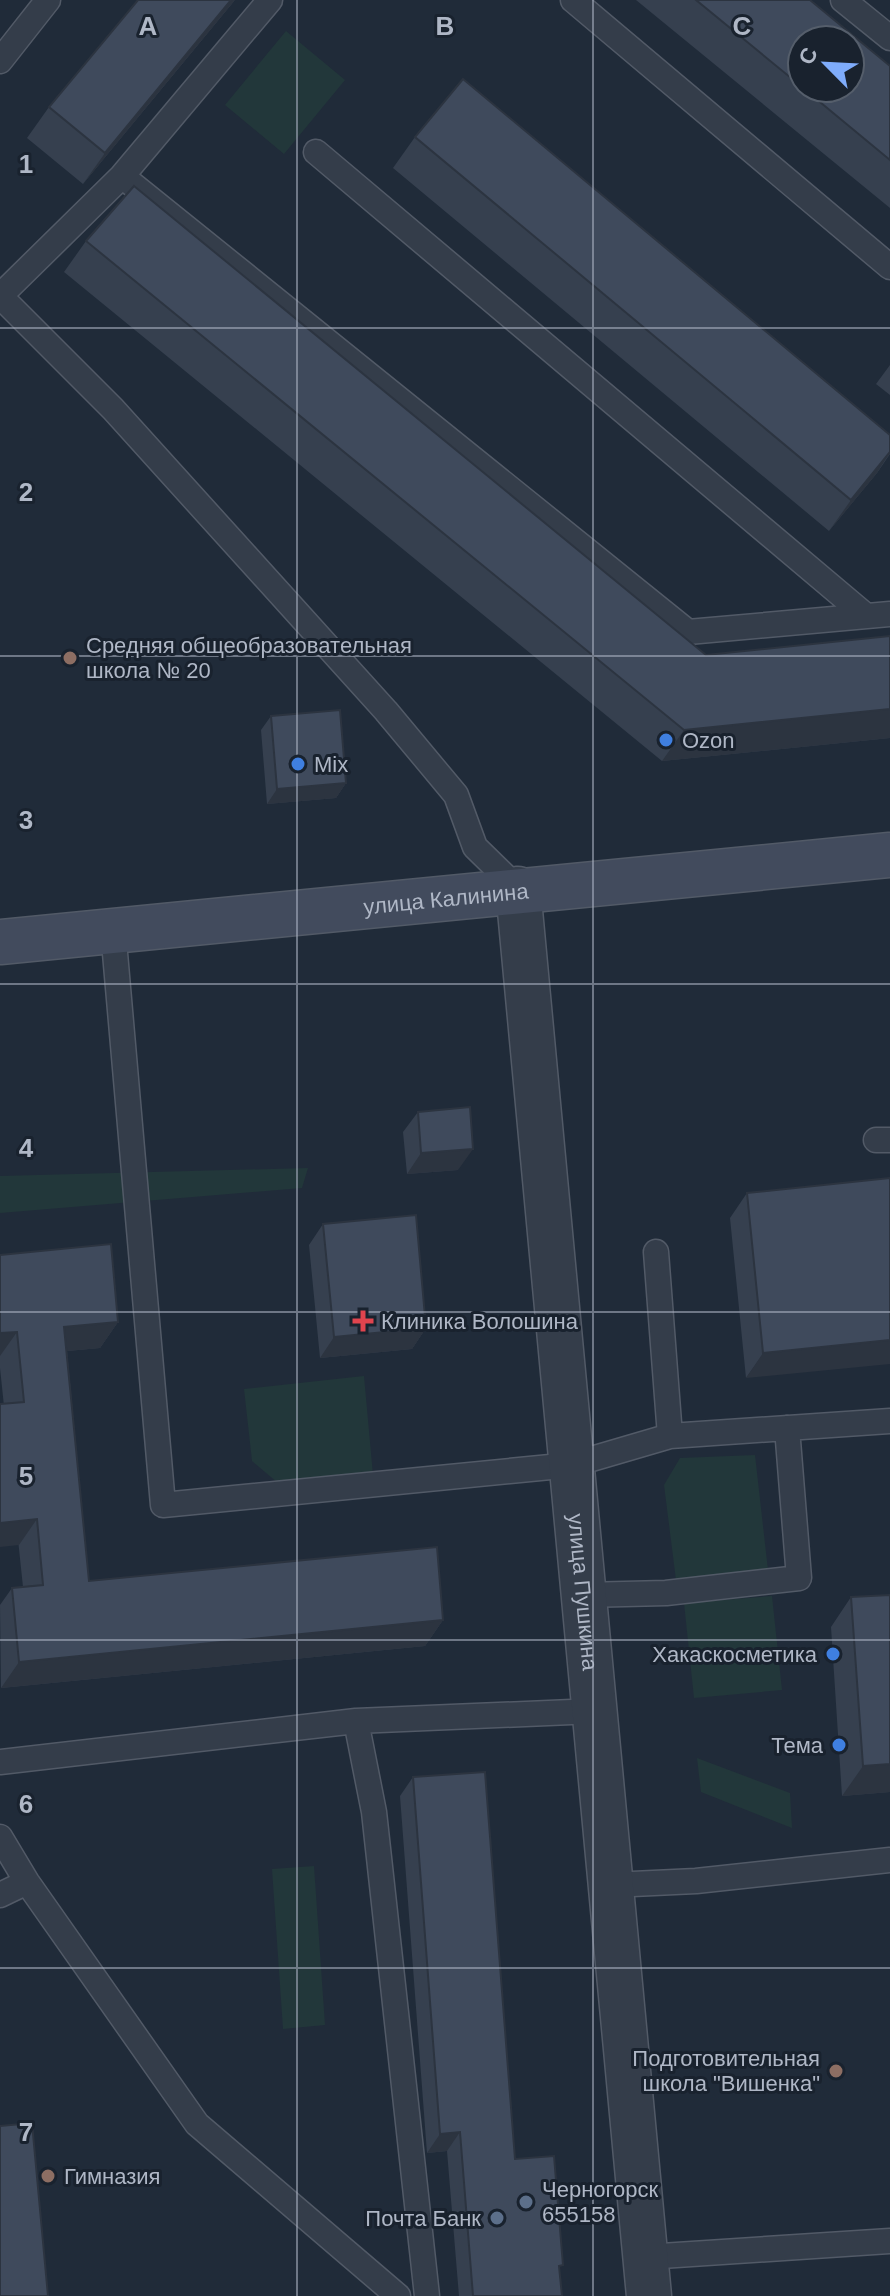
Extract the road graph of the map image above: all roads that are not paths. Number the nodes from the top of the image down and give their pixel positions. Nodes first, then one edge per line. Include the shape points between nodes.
1 (48, 0) edge
2 (270, 0) edge
3 (573, 0) edge
4 (843, 0) edge
5 (890, 38) edge
6 (0, 61) edge
7 (316, 152) dead end
8 (122, 176) junction
9 (890, 267) edge
10 (890, 614) edge
11 (865, 615) junction
12 (890, 855) edge
13 (518, 889) junction
14 (113, 930) junction
15 (0, 942) edge
16 (656, 1252) dead end
17 (890, 1421) edge
18 (787, 1428) junction
19 (670, 1436) junction
20 (571, 1465) junction
21 (583, 1595) junction
22 (595, 1711) junction
23 (356, 1721) junction
24 (0, 1762) edge
25 (0, 1837) edge
26 (890, 1860) edge
27 (27, 1882) junction
28 (611, 1885) junction
29 (0, 1895) edge
30 (890, 2241) edge
31 (648, 2277) edge
32 (398, 2296) edge
33 (427, 2296) edge

1 - 6 lane
2 - 8 lane
3 - 9 lane
4 - 5 lane
7 - 11 lane
8 - 11 lane via 688,632
8 - 13 lane via 0,296 113,409 386,711 456,795 475,847
10 - 11 lane
12 - 13 main road, улица Калинина
13 - 14 main road, улица Калинина
13 - 20 street, улица Пушкина
14 - 15 main road, улица Калинина
14 - 20 lane via 163,1505
16 - 19 lane
17 - 18 lane
18 - 19 lane
18 - 21 lane via 799,1578 666,1593
19 - 20 lane
20 - 21 street, улица Пушкина
21 - 22 street, улица Пушкина
22 - 23 lane
22 - 28 street, улица Пушкина
23 - 24 lane
23 - 33 lane via 374,1812
25 - 27 lane
26 - 28 lane
27 - 29 lane
27 - 32 lane via 197,2124
28 - 31 street, улица Пушкина
30 - 31 lane

